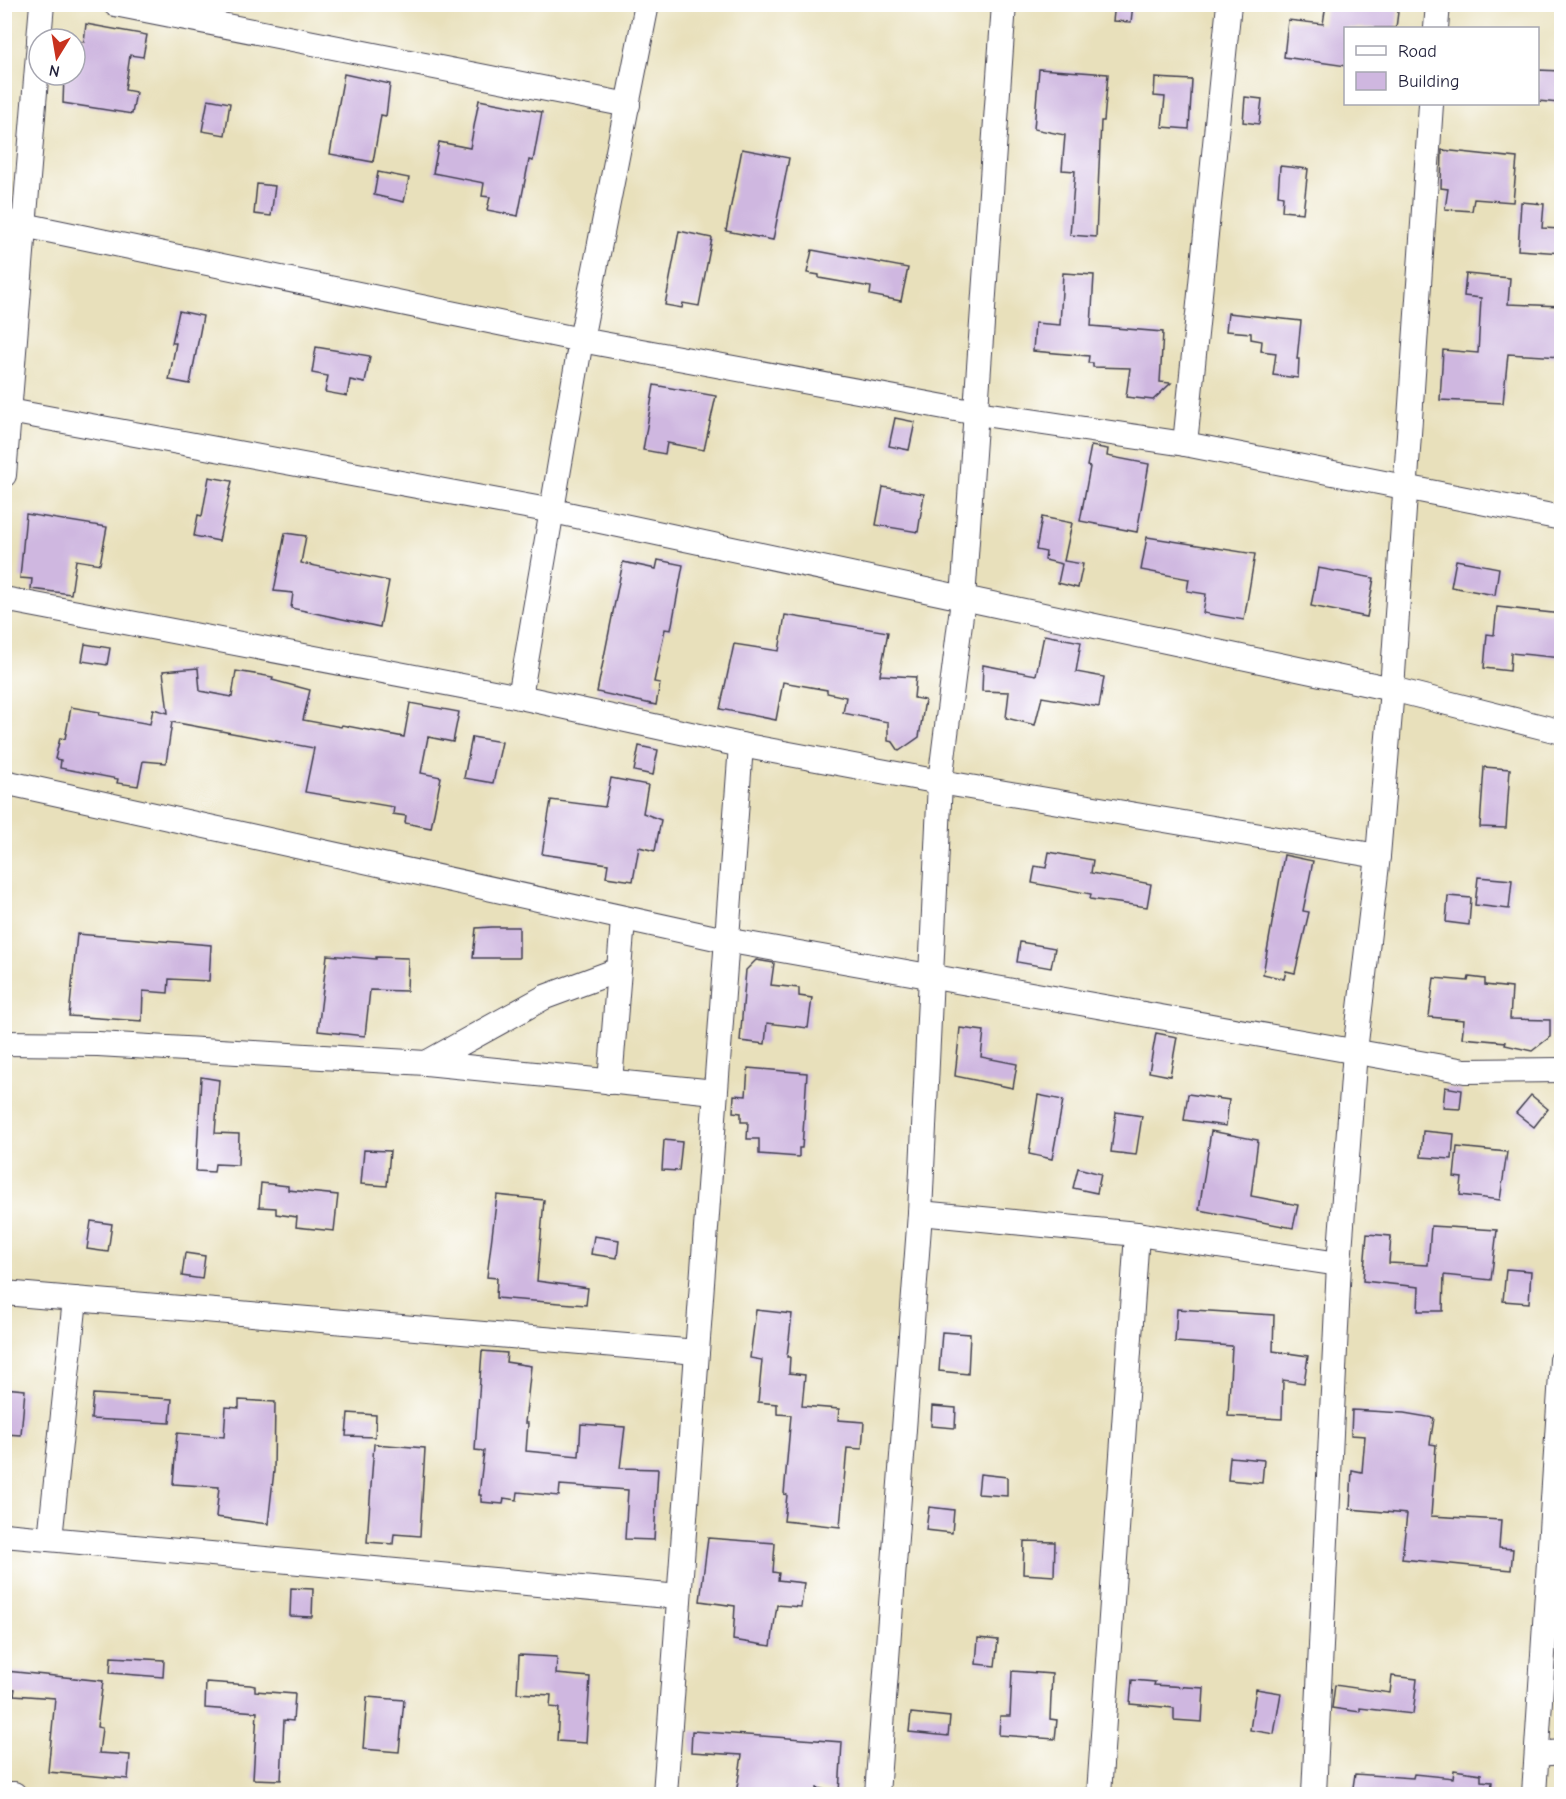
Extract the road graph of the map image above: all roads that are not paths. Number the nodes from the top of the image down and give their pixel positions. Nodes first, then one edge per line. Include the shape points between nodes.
1 (42, 4) edge
2 (115, 4) edge
3 (646, 4) edge
4 (1004, 4) edge
5 (1229, 4) edge
6 (1438, 4) edge
7 (40, 27) edge
8 (1436, 27) edge
9 (33, 87) edge
10 (628, 105) junction
11 (1431, 105) edge
12 (14, 223) edge
13 (581, 340) junction
14 (7, 411) edge
15 (977, 413) junction
16 (1185, 444) junction
17 (4, 475) edge
18 (1406, 489) junction
19 (553, 511) junction
20 (1562, 518) edge
21 (4, 599) edge
22 (963, 599) junction
23 (1392, 689) junction
24 (520, 698) junction
25 (1562, 732) edge
26 (741, 745) junction
27 (4, 782) edge
28 (940, 782) junction
29 (1378, 856) junction
30 (623, 920) junction
31 (725, 940) junction
32 (618, 970) junction
33 (930, 976) junction
34 (4, 1043) edge
35 (1354, 1051) junction
36 (426, 1063) junction
37 (1562, 1070) edge
38 (610, 1082) junction
39 (715, 1092) junction
40 (920, 1213) junction
41 (1137, 1234) junction
42 (1340, 1264) junction
43 (4, 1293) edge
44 (75, 1299) junction
45 (697, 1352) junction
46 (1562, 1360) edge
47 (1560, 1403) edge
48 (4, 1535) edge
49 (50, 1539) junction
50 (679, 1597) junction
51 (1550, 1753) edge
52 (4, 1794) edge
53 (14, 1794) edge
54 (665, 1794) edge
55 (877, 1794) edge
56 (1099, 1794) edge
57 (1314, 1794) edge
58 (1534, 1794) edge

1 - 7 street
2 - 10 street
3 - 10 street
4 - 15 street
5 - 16 street
6 - 8 street
9 - 12 street
10 - 13 street
11 - 18 street
12 - 13 street
12 - 14 street
13 - 15 street
13 - 19 street
14 - 17 street
14 - 19 street
15 - 16 street
15 - 22 street
16 - 18 street
18 - 20 street
18 - 23 street
19 - 22 street
19 - 24 street
21 - 24 street
22 - 23 street
22 - 28 street
23 - 25 street
23 - 29 street
24 - 26 street
26 - 28 street
26 - 31 street
27 - 30 street
28 - 29 street
28 - 33 street
29 - 35 street
30 - 31 street
30 - 32 street
31 - 33 street
31 - 39 street
32 - 36 street via 546,998
32 - 38 street
33 - 35 street
33 - 40 street
34 - 36 street via 98,1044
35 - 37 street via 1465,1071
35 - 42 street
36 - 38 street
38 - 39 street
39 - 45 street
40 - 41 street
40 - 55 street
41 - 42 street
41 - 56 street
42 - 57 street
43 - 44 street
44 - 45 street
44 - 49 street
45 - 50 street
46 - 47 street
47 - 51 street
48 - 49 street
49 - 50 street
50 - 54 street
51 - 58 street
52 - 53 street

